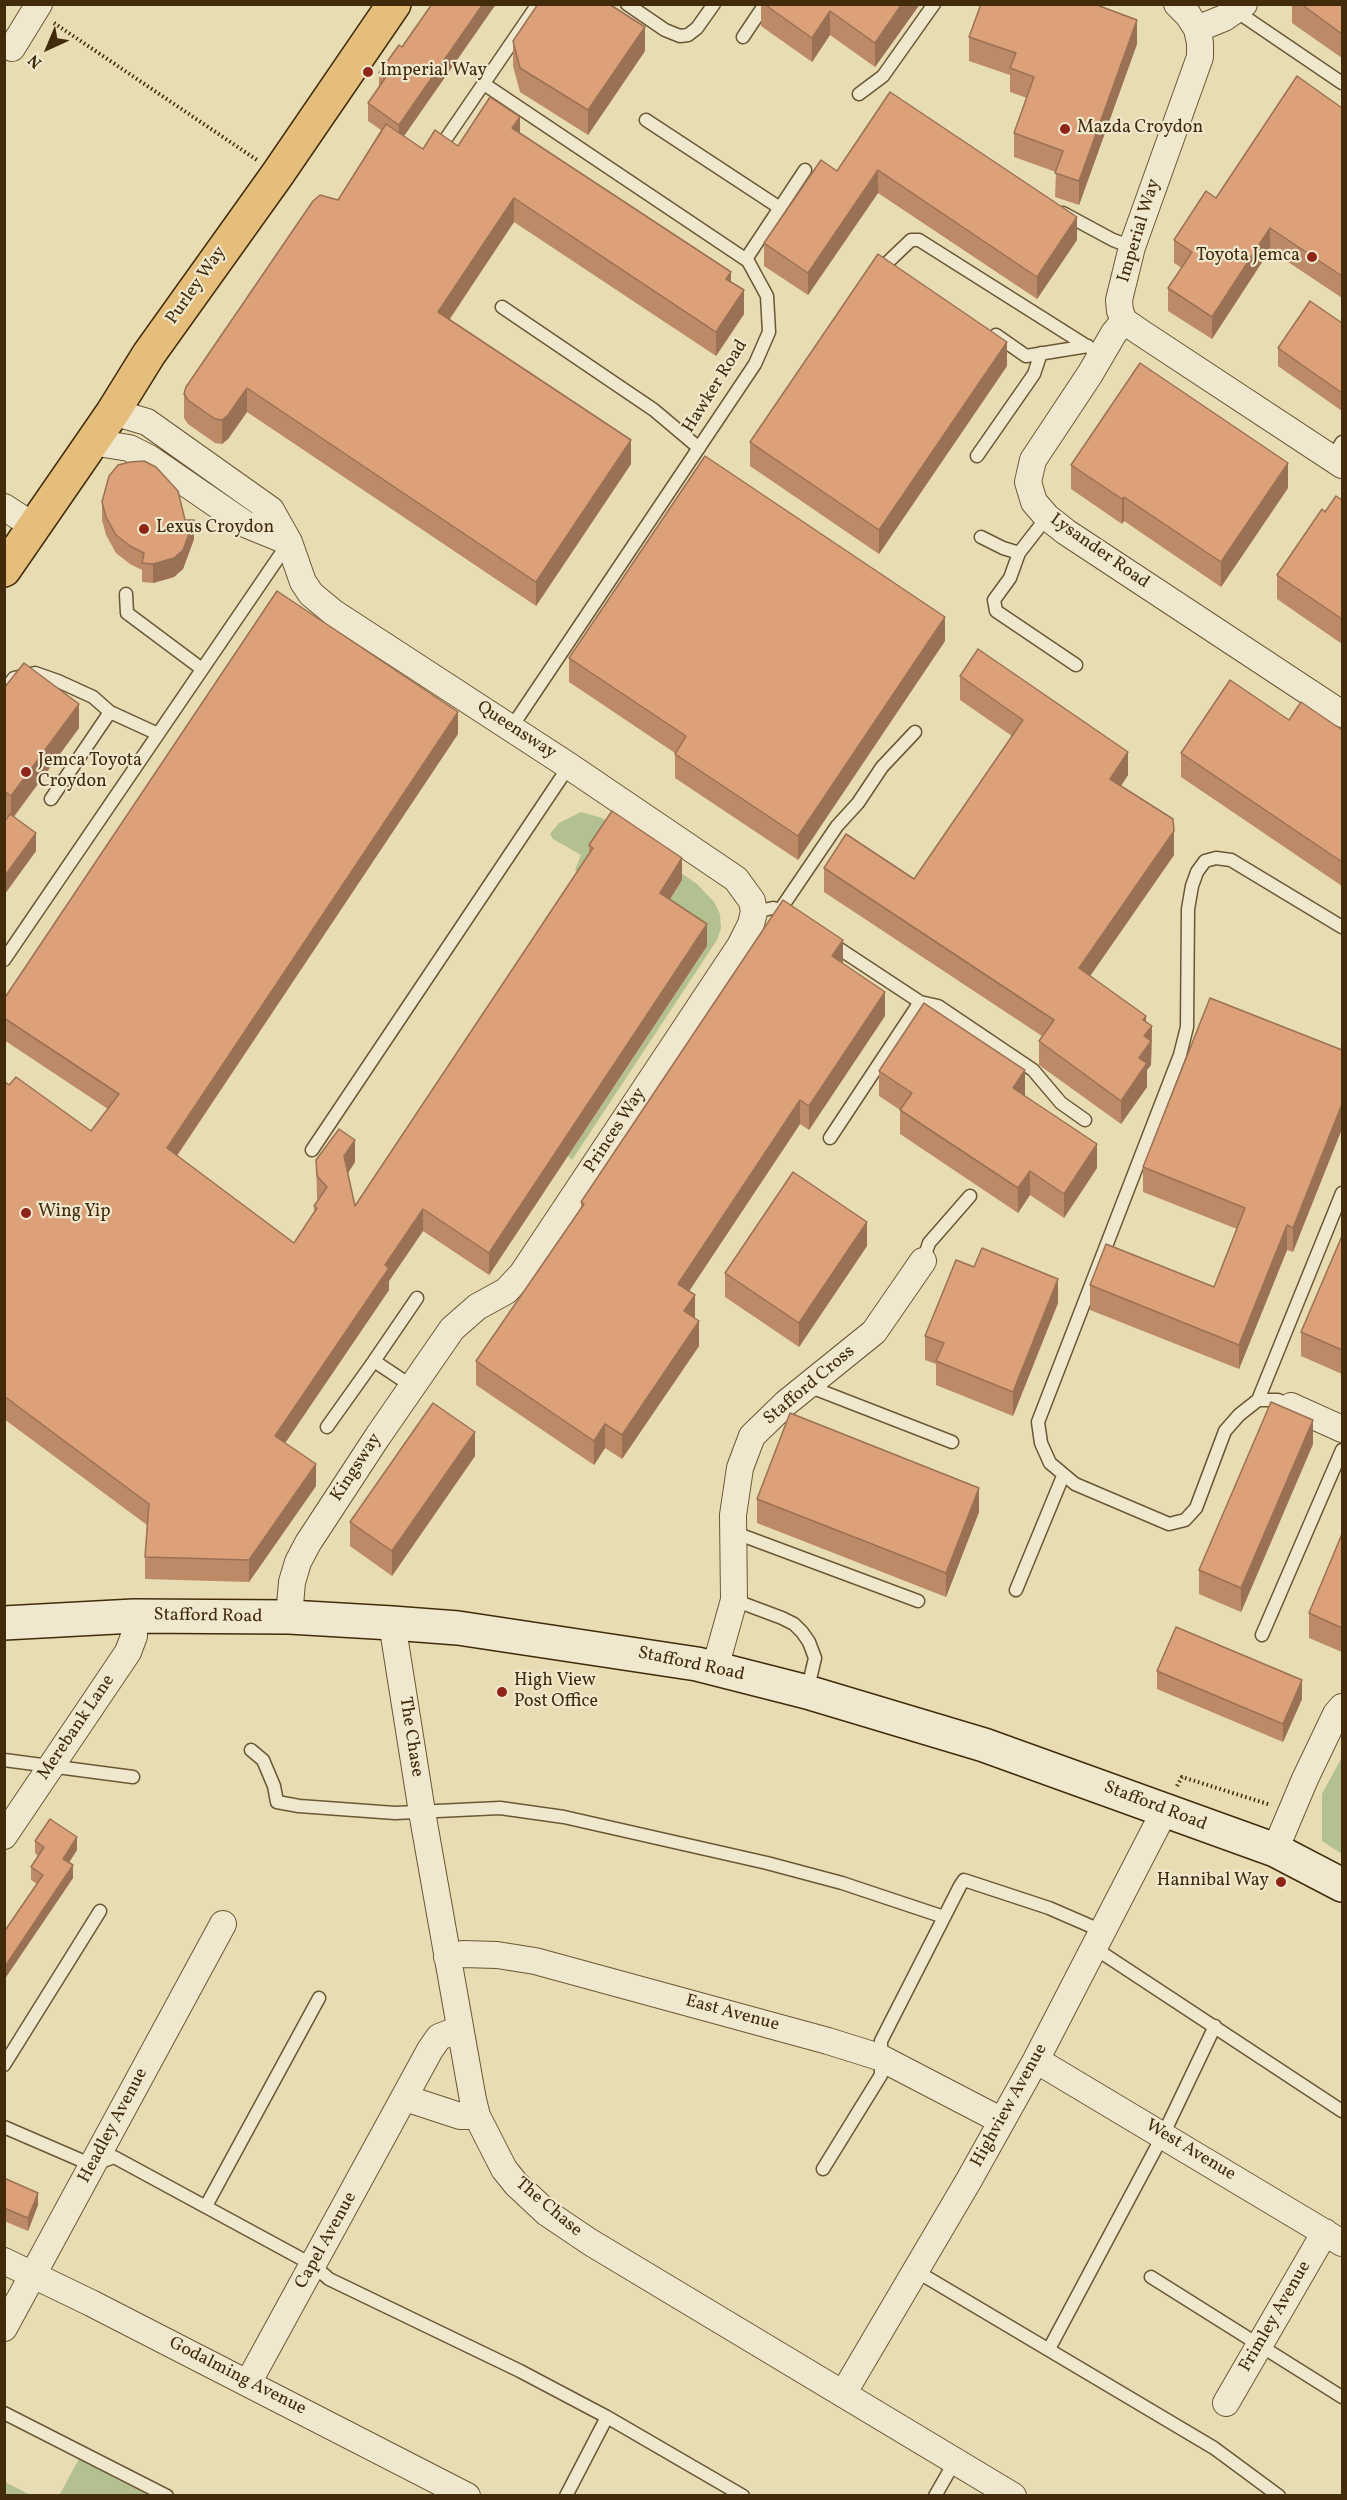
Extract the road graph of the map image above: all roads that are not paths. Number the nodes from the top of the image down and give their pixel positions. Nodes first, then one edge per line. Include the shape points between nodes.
1 (394, 4) edge
2 (538, 4) edge
3 (627, 4) edge
4 (714, 4) edge
5 (765, 4) edge
6 (934, 4) edge
7 (1177, 4) edge
8 (37, 8) edge
9 (1240, 8) edge
10 (1197, 29) junction
11 (743, 37) dead end
12 (7, 46) edge
13 (1342, 83) edge
14 (484, 84) junction
15 (859, 94) dead end
16 (646, 120) dead end
17 (443, 143) edge
18 (804, 170) dead end
19 (780, 208) junction
20 (1056, 208) edge
21 (1132, 247) junction
22 (746, 259) junction
23 (888, 262) junction
24 (874, 268) edge
25 (901, 270) edge
26 (502, 307) dead end
27 (1124, 321) junction
28 (988, 330) edge
29 (1094, 351) junction
30 (1041, 353) junction
31 (113, 412) junction
32 (92, 442) junction
33 (699, 448) junction
34 (1339, 455) edge
35 (977, 456) dead end
36 (4, 507) edge
37 (1047, 517) junction
38 (35, 527) junction
39 (981, 537) dead end
40 (289, 542) junction
41 (1019, 553) junction
42 (4, 570) edge
43 (126, 594) dead end
44 (1076, 665) dead end
45 (202, 669) junction
46 (4, 691) edge
47 (110, 712) junction
48 (1342, 714) edge
49 (512, 728) junction
50 (915, 732) dead end
51 (158, 734) junction
52 (569, 766) junction
53 (51, 799) dead end
54 (754, 912) junction
55 (1342, 927) edge
56 (818, 934) edge
57 (4, 960) edge
58 (920, 1002) junction
59 (1085, 1120) dead end
60 (830, 1138) dead end
61 (312, 1150) dead end
62 (1342, 1193) edge
63 (970, 1196) dead end
64 (923, 1261) joint
65 (417, 1298) dead end
66 (452, 1329) joint
67 (374, 1361) junction
68 (808, 1386) junction
69 (413, 1387) junction
70 (1258, 1400) junction
71 (1291, 1406) joint
72 (327, 1427) dead end
73 (1342, 1429) edge
74 (952, 1442) dead end
75 (1342, 1450) edge
76 (1063, 1476) junction
77 (734, 1532) junction
78 (1016, 1590) dead end
79 (734, 1600) junction
80 (918, 1601) dead end
81 (134, 1616) junction
82 (289, 1617) junction
83 (4, 1623) edge
84 (392, 1623) junction
85 (1262, 1635) dead end
86 (716, 1668) junction
87 (807, 1692) junction
88 (1342, 1707) edge
89 (251, 1750) dead end
90 (4, 1760) edge
91 (52, 1765) junction
92 (133, 1777) dead end
93 (1165, 1810) junction
94 (422, 1812) junction
95 (4, 1836) edge
96 (1275, 1850) junction
97 (1342, 1885) edge
98 (100, 1911) dead end
99 (944, 1917) junction
100 (223, 1924) dead end
101 (1098, 1939) junction
102 (447, 1957) junction
103 (319, 1998) dead end
104 (1215, 2026) junction
105 (460, 2029) junction
106 (879, 2057) junction
107 (1036, 2060) junction
108 (4, 2065) edge
109 (405, 2098) junction
110 (1342, 2111) edge
111 (477, 2116) junction
112 (1002, 2121) junction
113 (4, 2127) edge
114 (1163, 2135) junction
115 (92, 2165) junction
116 (823, 2169) dead end
117 (206, 2206) junction
118 (1334, 2238) edge
119 (4, 2261) edge
120 (313, 2265) junction
121 (916, 2271) junction
122 (33, 2274) junction
123 (1151, 2277) dead end
124 (4, 2328) edge
125 (1260, 2344) junction
126 (1048, 2349) junction
127 (248, 2384) junction
128 (843, 2394) junction
129 (1342, 2397) edge
130 (1226, 2403) dead end
131 (4, 2413) edge
132 (607, 2416) junction
133 (955, 2461) junction
134 (167, 2496) edge
135 (467, 2496) edge
136 (566, 2496) edge
137 (743, 2496) edge
138 (934, 2496) edge
139 (1013, 2496) edge
140 (1279, 2496) edge

1 - 31 highway, Purley Way via 156,344
2 - 14 lane
3 - 4 lane via 680,36 697,28
5 - 11 lane
6 - 15 lane via 883,76
7 - 10 street
8 - 12 street
9 - 10 street
9 - 13 lane
10 - 21 street, Imperial Way via 1201,51 1198,66
14 - 17 lane
14 - 22 lane, Hawker Road
16 - 19 lane
18 - 19 lane
19 - 22 lane
20 - 21 lane
21 - 27 street, Imperial Way via 1119,300
22 - 33 lane, Hawker Road via 767,296 769,332 755,364
23 - 24 lane
23 - 25 lane
23 - 29 lane via 911,240 919,240
26 - 33 lane via 654,410
27 - 29 street, Lysander Road
27 - 34 street
28 - 30 lane via 1026,356
29 - 30 lane
29 - 37 street, Lysander Road via 1033,460 1028,482 1034,502
30 - 35 lane via 1034,374
31 - 32 highway, Purley Way
31 - 40 street, Queensway via 147,422 271,510
32 - 38 highway, Purley Way
32 - 40 street via 129,448 149,458 245,524
33 - 49 lane, Hawker Road
36 - 38 street
37 - 41 lane
37 - 48 street, Lysander Road
38 - 42 highway, Purley Way
39 - 41 lane
40 - 45 lane
40 - 49 street, Queensway via 303,582 318,600
41 - 44 lane via 1010,578 994,600 996,611
43 - 45 lane via 128,613
45 - 51 lane
46 - 47 lane via 14,678 35,673 93,698
47 - 51 lane
47 - 53 lane
49 - 52 street, Queensway
50 - 54 lane via 882,767 837,826 785,913 773,908
51 - 57 lane
52 - 54 street, Queensway via 736,879 747,891
52 - 61 lane
54 - 66 street, Princes Way via 740,946 522,1274 506,1291 477,1307
55 - 76 lane via 1231,860 1205,861 1197,872 1188,909 1187,1028 1180,1055 1038,1422 1041,1443 1050,1463
56 - 58 lane
58 - 59 lane via 938,1006 1033,1070 1061,1103
58 - 60 lane
62 - 70 lane
63 - 64 lane via 929,1243
64 - 68 street, Stafford Cross via 874,1332
65 - 67 lane
66 - 69 street, Kingsway
67 - 69 lane
67 - 72 lane
68 - 74 lane
68 - 77 street, Stafford Cross via 752,1436 740,1468
69 - 82 street, Kingsway via 308,1543 292,1582
70 - 71 lane via 1278,1400
70 - 76 lane via 1225,1431 1196,1508 1185,1520 1169,1524
71 - 73 street
75 - 85 lane
76 - 78 lane
77 - 79 street, Stafford Cross
77 - 80 lane
79 - 86 street, Stafford Cross
79 - 87 lane via 767,1611 802,1632 815,1658
81 - 82 main road, Stafford Road
81 - 83 main road, Stafford Road
81 - 91 street, Merebank Lane via 134,1636 128,1652
82 - 84 main road, Stafford Road
84 - 86 main road, Stafford Road via 519,1636
84 - 94 street, The Chase
86 - 87 main road, Stafford Road
87 - 93 main road, Stafford Road via 984,1745
88 - 96 street
89 - 94 lane via 263,1760 277,1802
90 - 91 lane
91 - 92 lane
91 - 95 street, Merebank Lane
93 - 96 main road, Stafford Road
93 - 101 street, Highview Avenue
94 - 99 lane via 500,1808 564,1817 767,1863
94 - 102 street, The Chase
96 - 97 main road, Stafford Road
98 - 108 lane
99 - 101 lane via 964,1880 1049,1908
99 - 106 lane via 880,2041
100 - 115 street, Headley Avenue
101 - 104 lane
101 - 107 street, Highview Avenue
102 - 105 street, The Chase
102 - 106 street, East Avenue via 480,1955 535,1961
103 - 117 lane
104 - 110 lane
104 - 114 lane
105 - 109 street, Capel Avenue via 435,2041
105 - 111 street, The Chase
106 - 112 street, East Avenue
106 - 116 lane via 880,2075
107 - 112 street, Highview Avenue
107 - 114 street, West Avenue
109 - 111 street via 460,2116
109 - 120 street, Capel Avenue
111 - 128 street, The Chase via 504,2169 548,2213
112 - 121 street, Highview Avenue
113 - 115 lane
114 - 118 street, West Avenue
114 - 126 lane
115 - 117 lane via 114,2157
115 - 122 street, Headley Avenue
117 - 120 lane
118 - 125 street, Frimley Avenue
119 - 122 street, Godalming Avenue
120 - 127 street, Capel Avenue
120 - 132 lane via 329,2279
121 - 126 lane
121 - 128 street, Highview Avenue
122 - 124 street, Headley Avenue
122 - 127 street, Godalming Avenue
123 - 125 lane
125 - 129 lane
125 - 130 street, Frimley Avenue
126 - 140 lane via 1214,2448
127 - 135 street, Godalming Avenue
128 - 133 street, The Chase
131 - 134 lane
132 - 136 lane
132 - 137 lane
133 - 138 lane
133 - 139 street, The Chase

